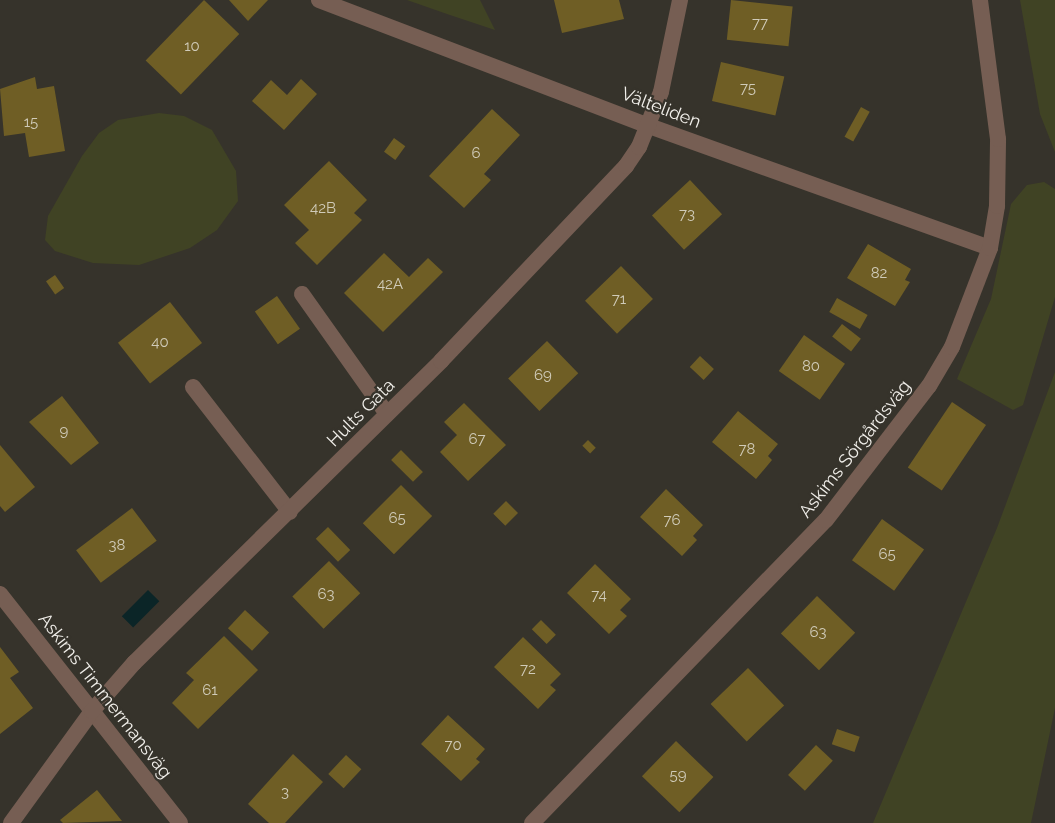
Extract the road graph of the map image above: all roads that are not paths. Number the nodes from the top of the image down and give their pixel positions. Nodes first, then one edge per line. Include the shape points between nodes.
1 (319, 0) edge
2 (680, 0) edge
3 (980, 0) edge
4 (649, 126) junction
5 (990, 248) junction
6 (302, 294) dead end
7 (194, 387) dead end
8 (387, 414) junction
9 (290, 512) junction
10 (0, 594) edge
11 (92, 711) junction
12 (11, 823) edge
13 (180, 823) edge
14 (532, 823) edge

1 - 4 street, Välteliden
2 - 4 street, Hults Gata via 664,82
3 - 5 street, Askims Sörgårdsväg via 998,139 997,207
4 - 5 street, Välteliden
4 - 8 street, Hults Gata via 633,156 601,196
5 - 14 street, Askims Sörgårdsväg via 952,347 929,386 862,477 777,574
6 - 8 street
7 - 9 street
8 - 9 street, Hults Gata
9 - 11 street, Hults Gata via 187,608
10 - 11 street, Askims Timmermansväg
11 - 12 street, Hults Gata
11 - 13 street, Askims Timmermansväg

